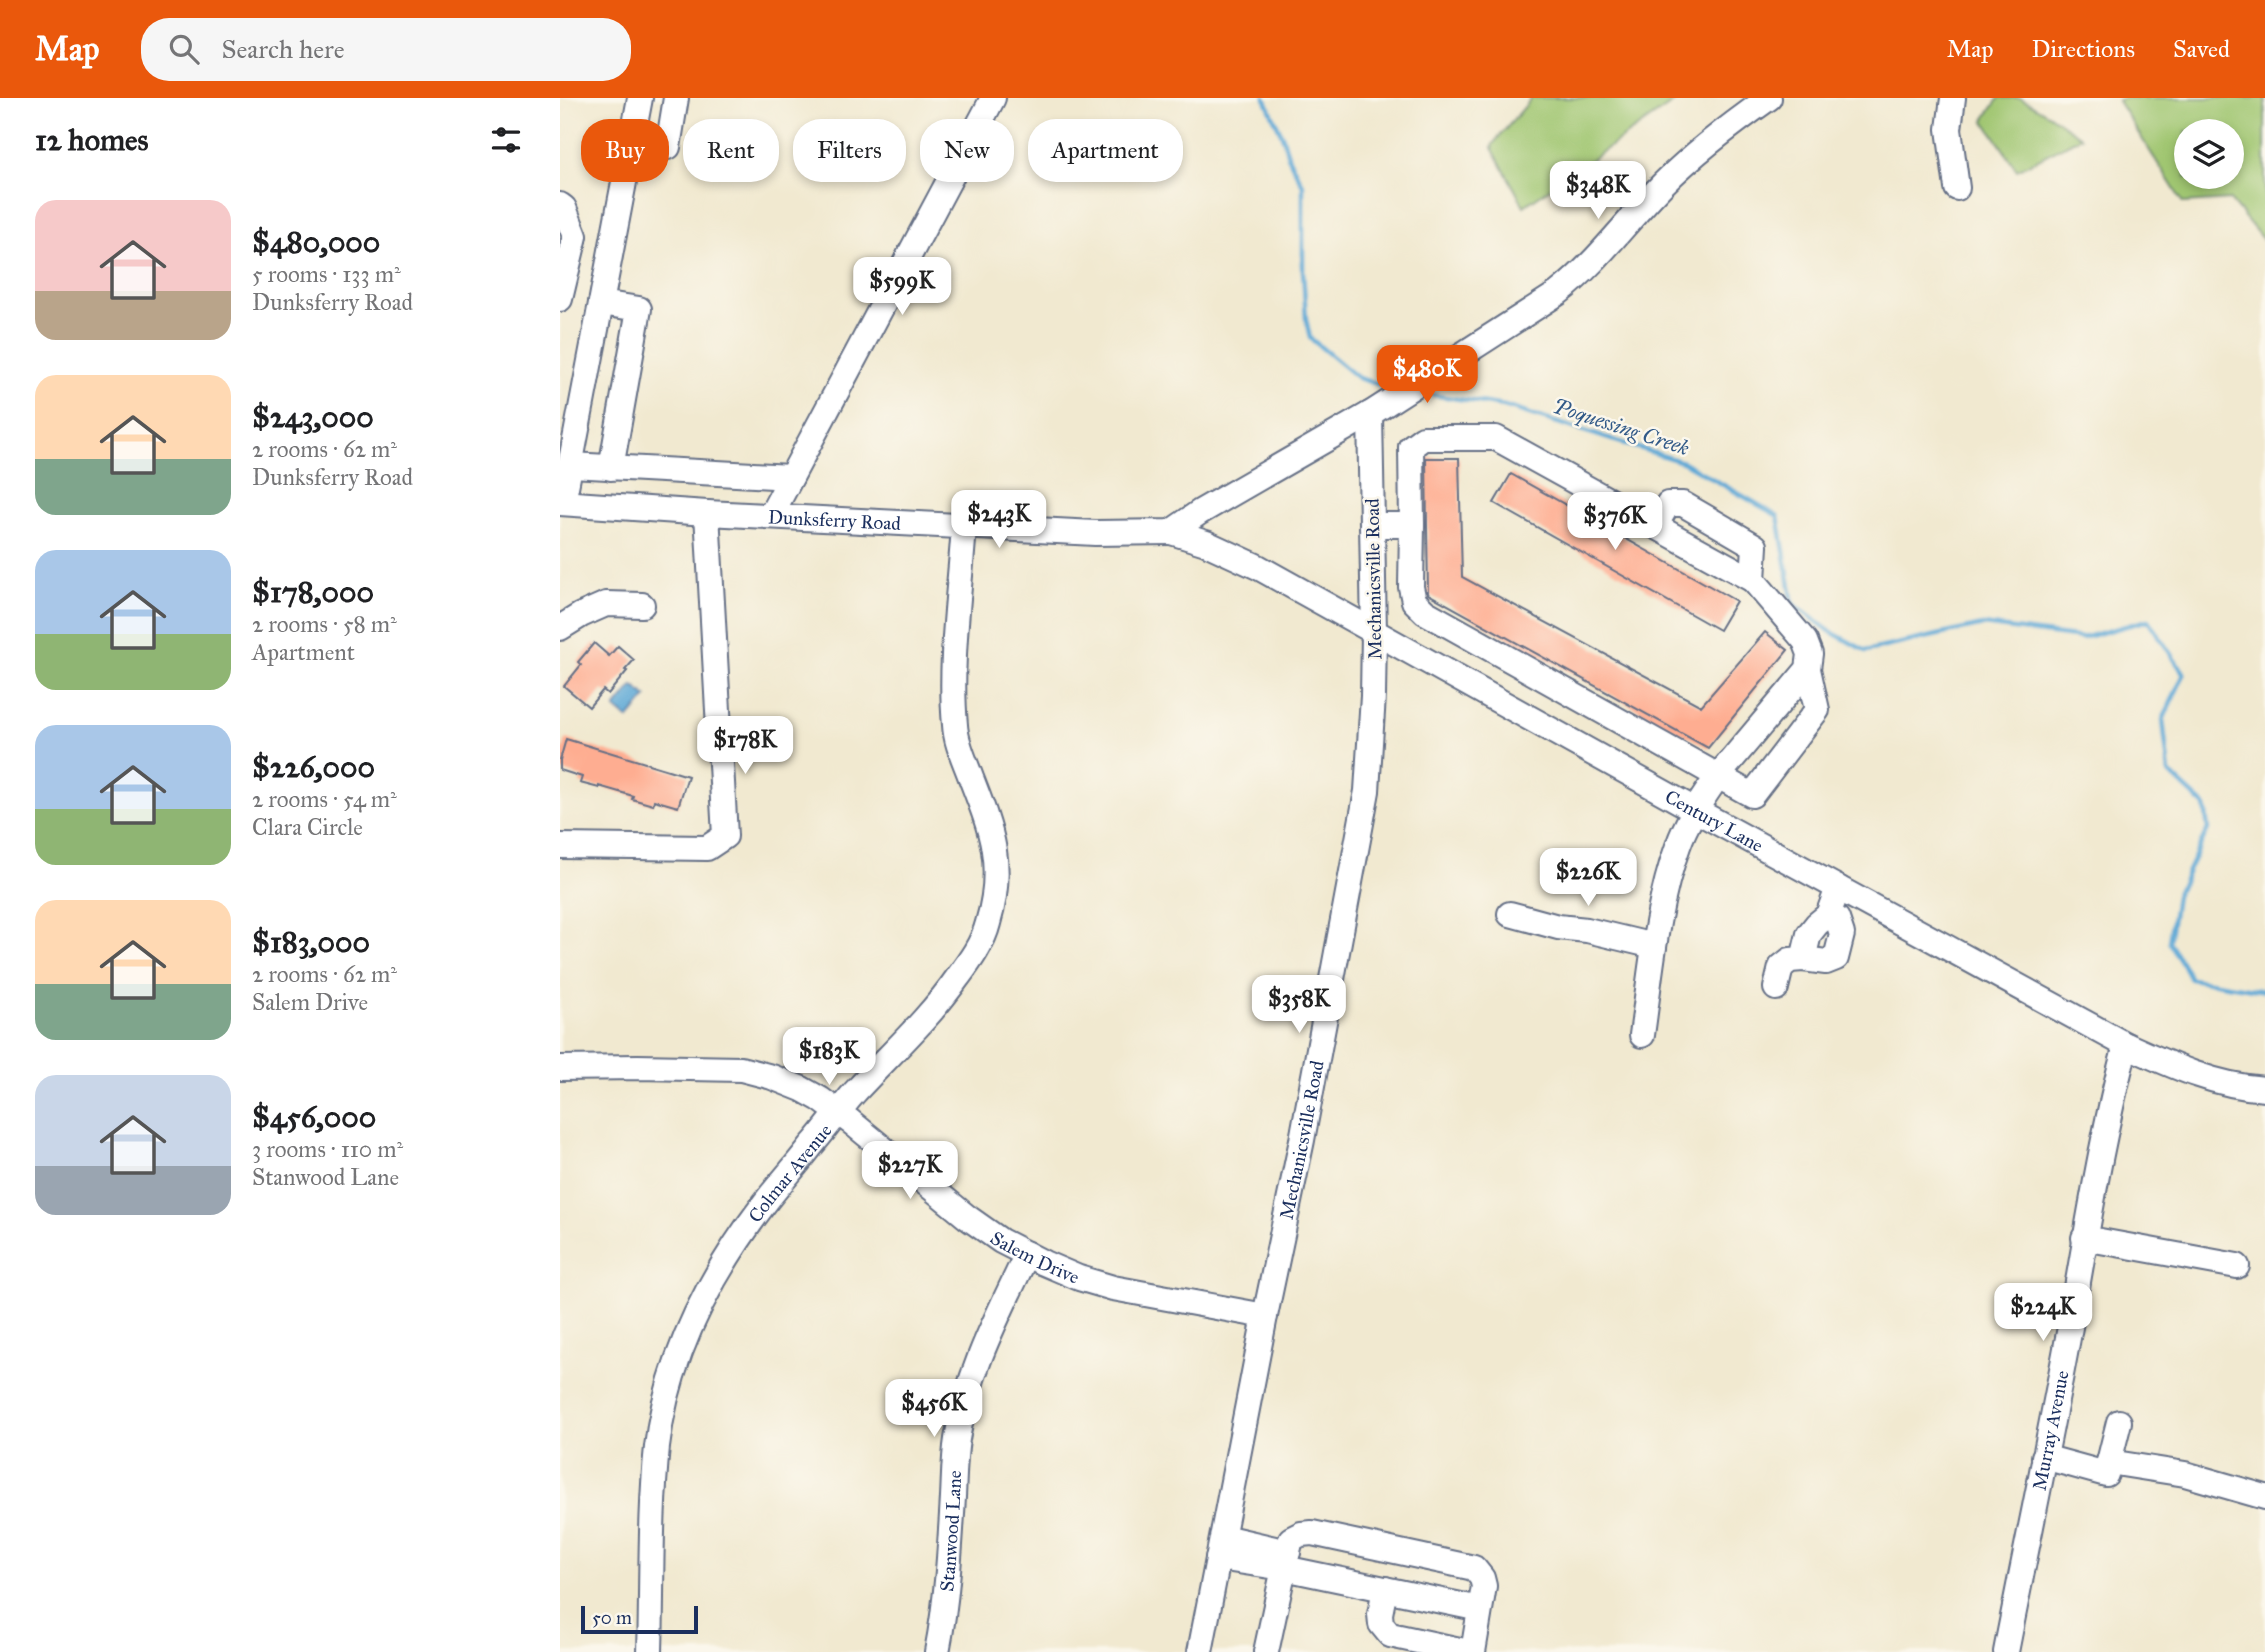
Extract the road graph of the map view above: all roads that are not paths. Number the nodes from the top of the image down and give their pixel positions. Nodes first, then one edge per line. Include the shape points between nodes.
1 (640, 98) edge
2 (676, 98) edge
3 (993, 98) edge
4 (1769, 98) edge
5 (1952, 98) edge
6 (636, 119) edge
7 (669, 141) edge
8 (624, 182) edge
9 (1957, 188) dead end
10 (560, 205) edge
11 (560, 299) edge
12 (601, 303) junction
13 (1379, 409) junction
14 (570, 465) junction
15 (611, 468) junction
16 (791, 477) junction
17 (562, 503) edge
18 (708, 513) junction
19 (771, 515) junction
20 (1412, 524) junction
21 (1373, 525) junction
22 (964, 526) junction
23 (1655, 526) junction
24 (1171, 531) junction
25 (1753, 580) junction
26 (642, 605) dead end
27 (560, 628) edge
28 (1374, 633) junction
29 (1808, 669) junction
30 (1718, 776) junction
31 (1695, 810) junction
32 (560, 846) edge
33 (1838, 888) junction
34 (1510, 914) dead end
35 (1828, 915) junction
36 (1654, 946) junction
37 (1803, 959) junction
38 (1776, 988) dead end
39 (1643, 1035) dead end
40 (2126, 1045) junction
41 (560, 1068) edge
42 (2265, 1089) edge
43 (838, 1112) junction
44 (2084, 1238) junction
45 (1027, 1254) junction
46 (2237, 1266) dead end
47 (1265, 1316) junction
48 (2119, 1422) dead end
49 (2044, 1457) junction
50 (2109, 1462) junction
51 (2265, 1497) edge
52 (1220, 1547) junction
53 (1286, 1560) junction
54 (1385, 1590) junction
55 (1480, 1609) junction
56 (650, 1652) edge
57 (937, 1652) edge
58 (1200, 1652) edge
59 (1266, 1652) edge
60 (1471, 1652) edge
61 (2006, 1652) edge

1 - 6 street
2 - 7 street
3 - 16 street
4 - 13 street via 1686,162 1577,278
5 - 9 street via 1949,129
8 - 12 street
10 - 11 street via 575,236
12 - 14 street
12 - 15 street via 639,309
13 - 21 street, Mechanicsville Road
13 - 24 street
14 - 15 street
14 - 17 street
15 - 16 street
16 - 19 street
17 - 18 street, Dunksferry Road
18 - 19 street, Dunksferry Road
18 - 32 street via 725,836 707,848
19 - 22 street, Dunksferry Road
20 - 21 street
20 - 23 street via 1411,447 1423,439 1496,438
20 - 30 street via 1411,587 1424,611
21 - 28 street, Mechanicsville Road
22 - 24 street, Dunksferry Road via 1096,533
22 - 43 street, Colmar Avenue via 955,727 994,845 996,892 985,933 965,967 926,1019
23 - 25 street
23 - 25 street via 1668,504 1684,504 1755,546
24 - 28 street, Century Lane via 1258,567
25 - 29 street via 1805,641 1810,654
26 - 27 street via 606,604
28 - 31 street, Century Lane
28 - 47 street, Mechanicsville Road via 1367,791
29 - 30 street
29 - 30 street via 1817,710 1752,795
30 - 31 street
31 - 33 street, Century Lane
31 - 36 street via 1678,843
33 - 35 street
33 - 40 street, Century Lane
34 - 36 street
35 - 37 street via 1809,934
35 - 37 street via 1836,919 1842,934 1836,958 1826,962
36 - 39 street
37 - 38 street via 1790,960 1781,967
40 - 42 street, Century Lane via 2223,1083
40 - 44 street, Murray Avenue
41 - 43 street, Salem Drive via 741,1069 802,1088
43 - 45 street, Salem Drive via 967,1217
43 - 56 street, Colmar Avenue via 733,1247 680,1354 657,1445
44 - 46 street
44 - 49 street, Murray Avenue
45 - 47 street, Salem Drive via 1079,1278 1113,1287
45 - 57 street, Stanwood Lane via 990,1332 964,1405 957,1440 946,1610
47 - 52 street, Mechanicsville Road
48 - 50 street
49 - 50 street via 2106,1474
49 - 61 street, Murray Avenue
50 - 51 street via 2185,1474
52 - 53 street
52 - 58 street, Mechanicsville Road
53 - 54 street
53 - 55 street via 1291,1539 1312,1533 1474,1568 1484,1586
53 - 59 street
54 - 55 street
54 - 60 street via 1381,1624 1390,1634
55 - 60 street

